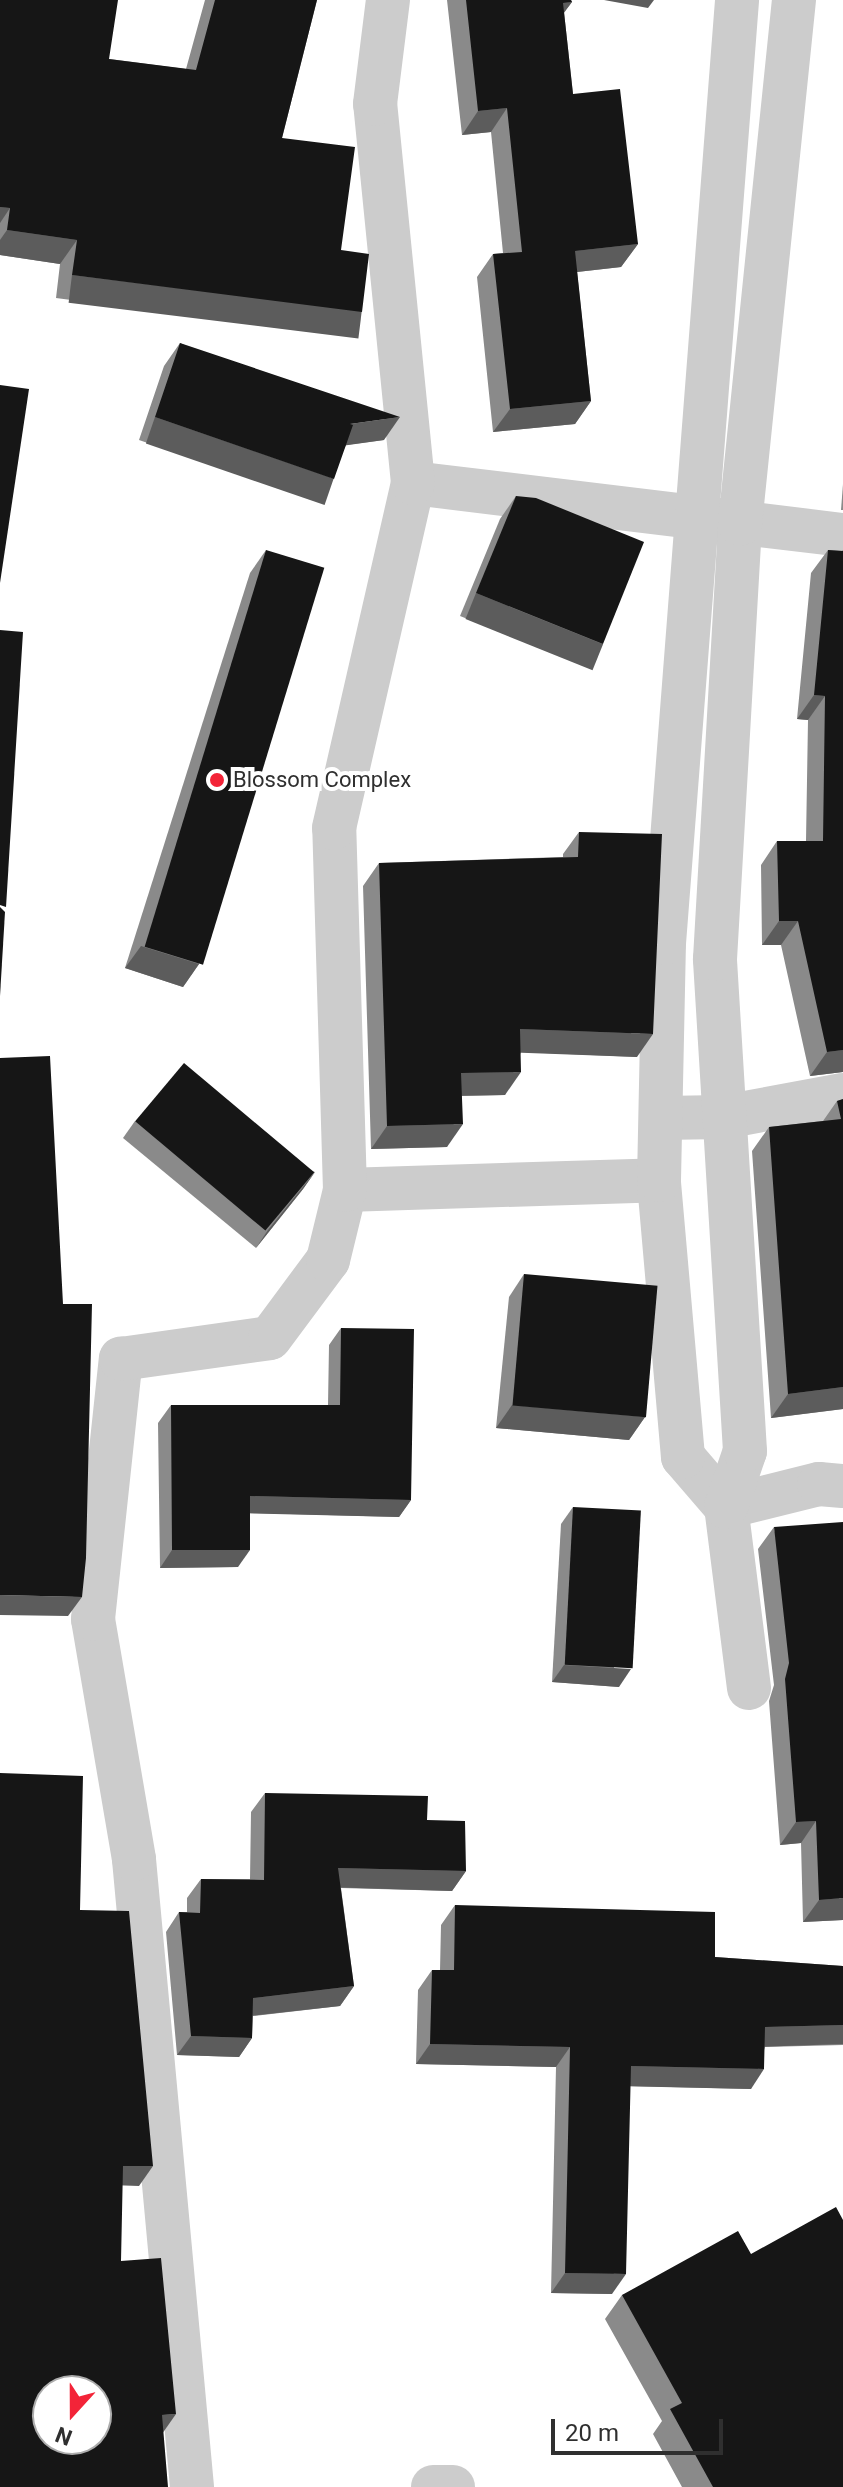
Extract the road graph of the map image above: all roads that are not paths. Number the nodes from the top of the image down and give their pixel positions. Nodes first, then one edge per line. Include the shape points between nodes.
1 (388, 0) edge
2 (737, 0) edge
3 (794, 0) edge
4 (413, 483) junction
5 (696, 518) junction
6 (740, 524) junction
7 (843, 535) edge
8 (843, 1095) edge
9 (724, 1117) junction
10 (661, 1118) junction
11 (659, 1180) junction
12 (345, 1190) junction
13 (843, 1486) edge
14 (726, 1507) junction
15 (749, 1688) dead end
16 (192, 2487) edge
17 (433, 2487) edge
18 (453, 2487) edge

1 - 4 street via 375,104
2 - 5 street
3 - 6 street
4 - 5 street
4 - 12 street via 334,828
5 - 6 street
5 - 10 street via 664,943
6 - 7 street
6 - 9 street via 715,959
8 - 9 street
9 - 10 street
9 - 14 street via 745,1451
10 - 11 street
11 - 12 street
11 - 14 street via 683,1457
12 - 16 street via 328,1260 270,1338 121,1359 93,1619 134,1859
13 - 14 street via 819,1484
14 - 15 street
17 - 18 street

